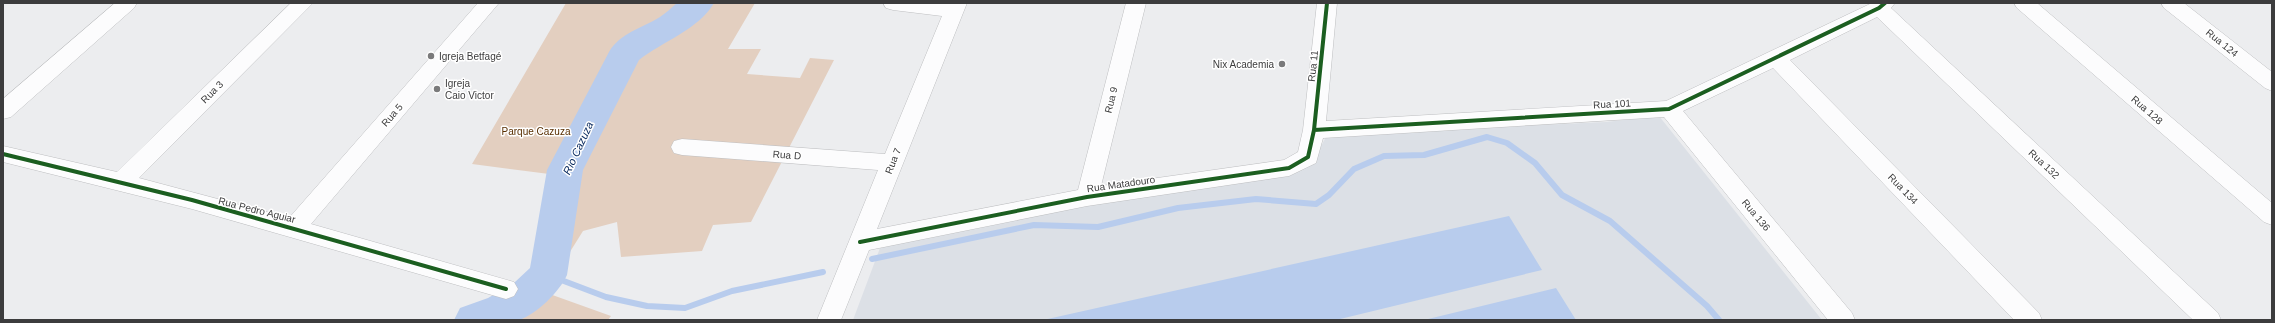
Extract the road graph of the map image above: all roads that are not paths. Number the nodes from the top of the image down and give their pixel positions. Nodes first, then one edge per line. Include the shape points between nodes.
1 (126, 3) edge
2 (303, 3) edge
3 (489, 3) edge
4 (893, 3) edge
5 (1136, 3) edge
6 (1327, 3) edge
7 (2024, 3) edge
8 (2171, 3) edge
9 (1882, 6) edge
10 (955, 7) edge
11 (1776, 58) junction
12 (2272, 83) edge
13 (1669, 109) junction
14 (3, 111) edge
15 (1314, 130) junction
16 (682, 147) dead end
17 (3, 154) edge
18 (892, 163) junction
19 (122, 181) junction
20 (1087, 197) junction
21 (2272, 216) edge
22 (295, 227) junction
23 (860, 242) junction
24 (506, 289) dead end
25 (829, 320) edge
26 (1843, 320) edge
27 (2030, 320) edge
28 (2209, 320) edge

1 - 14 street
2 - 19 street, Rua 3
3 - 22 street, Rua 5
4 - 10 street
5 - 20 street, Rua 9
6 - 15 street, Rua 11
7 - 21 street, Rua 128
8 - 12 street, Rua 124
9 - 11 street, Rua 101
9 - 28 street, Rua 132
10 - 18 street, Rua 7
11 - 13 street, Rua 101
11 - 27 street, Rua 134
13 - 15 street, Rua 101
13 - 26 street, Rua 136
15 - 20 street, Rua Matadouro via 1308,157 1289,168
16 - 18 street, Rua D
17 - 19 street, Rua Pedro Aguiar
18 - 23 street, Rua 7
19 - 22 street, Rua Pedro Aguiar via 258,220
20 - 23 street, Rua Matadouro
22 - 24 street, Rua Pedro Aguiar
23 - 25 street, Rua 7

